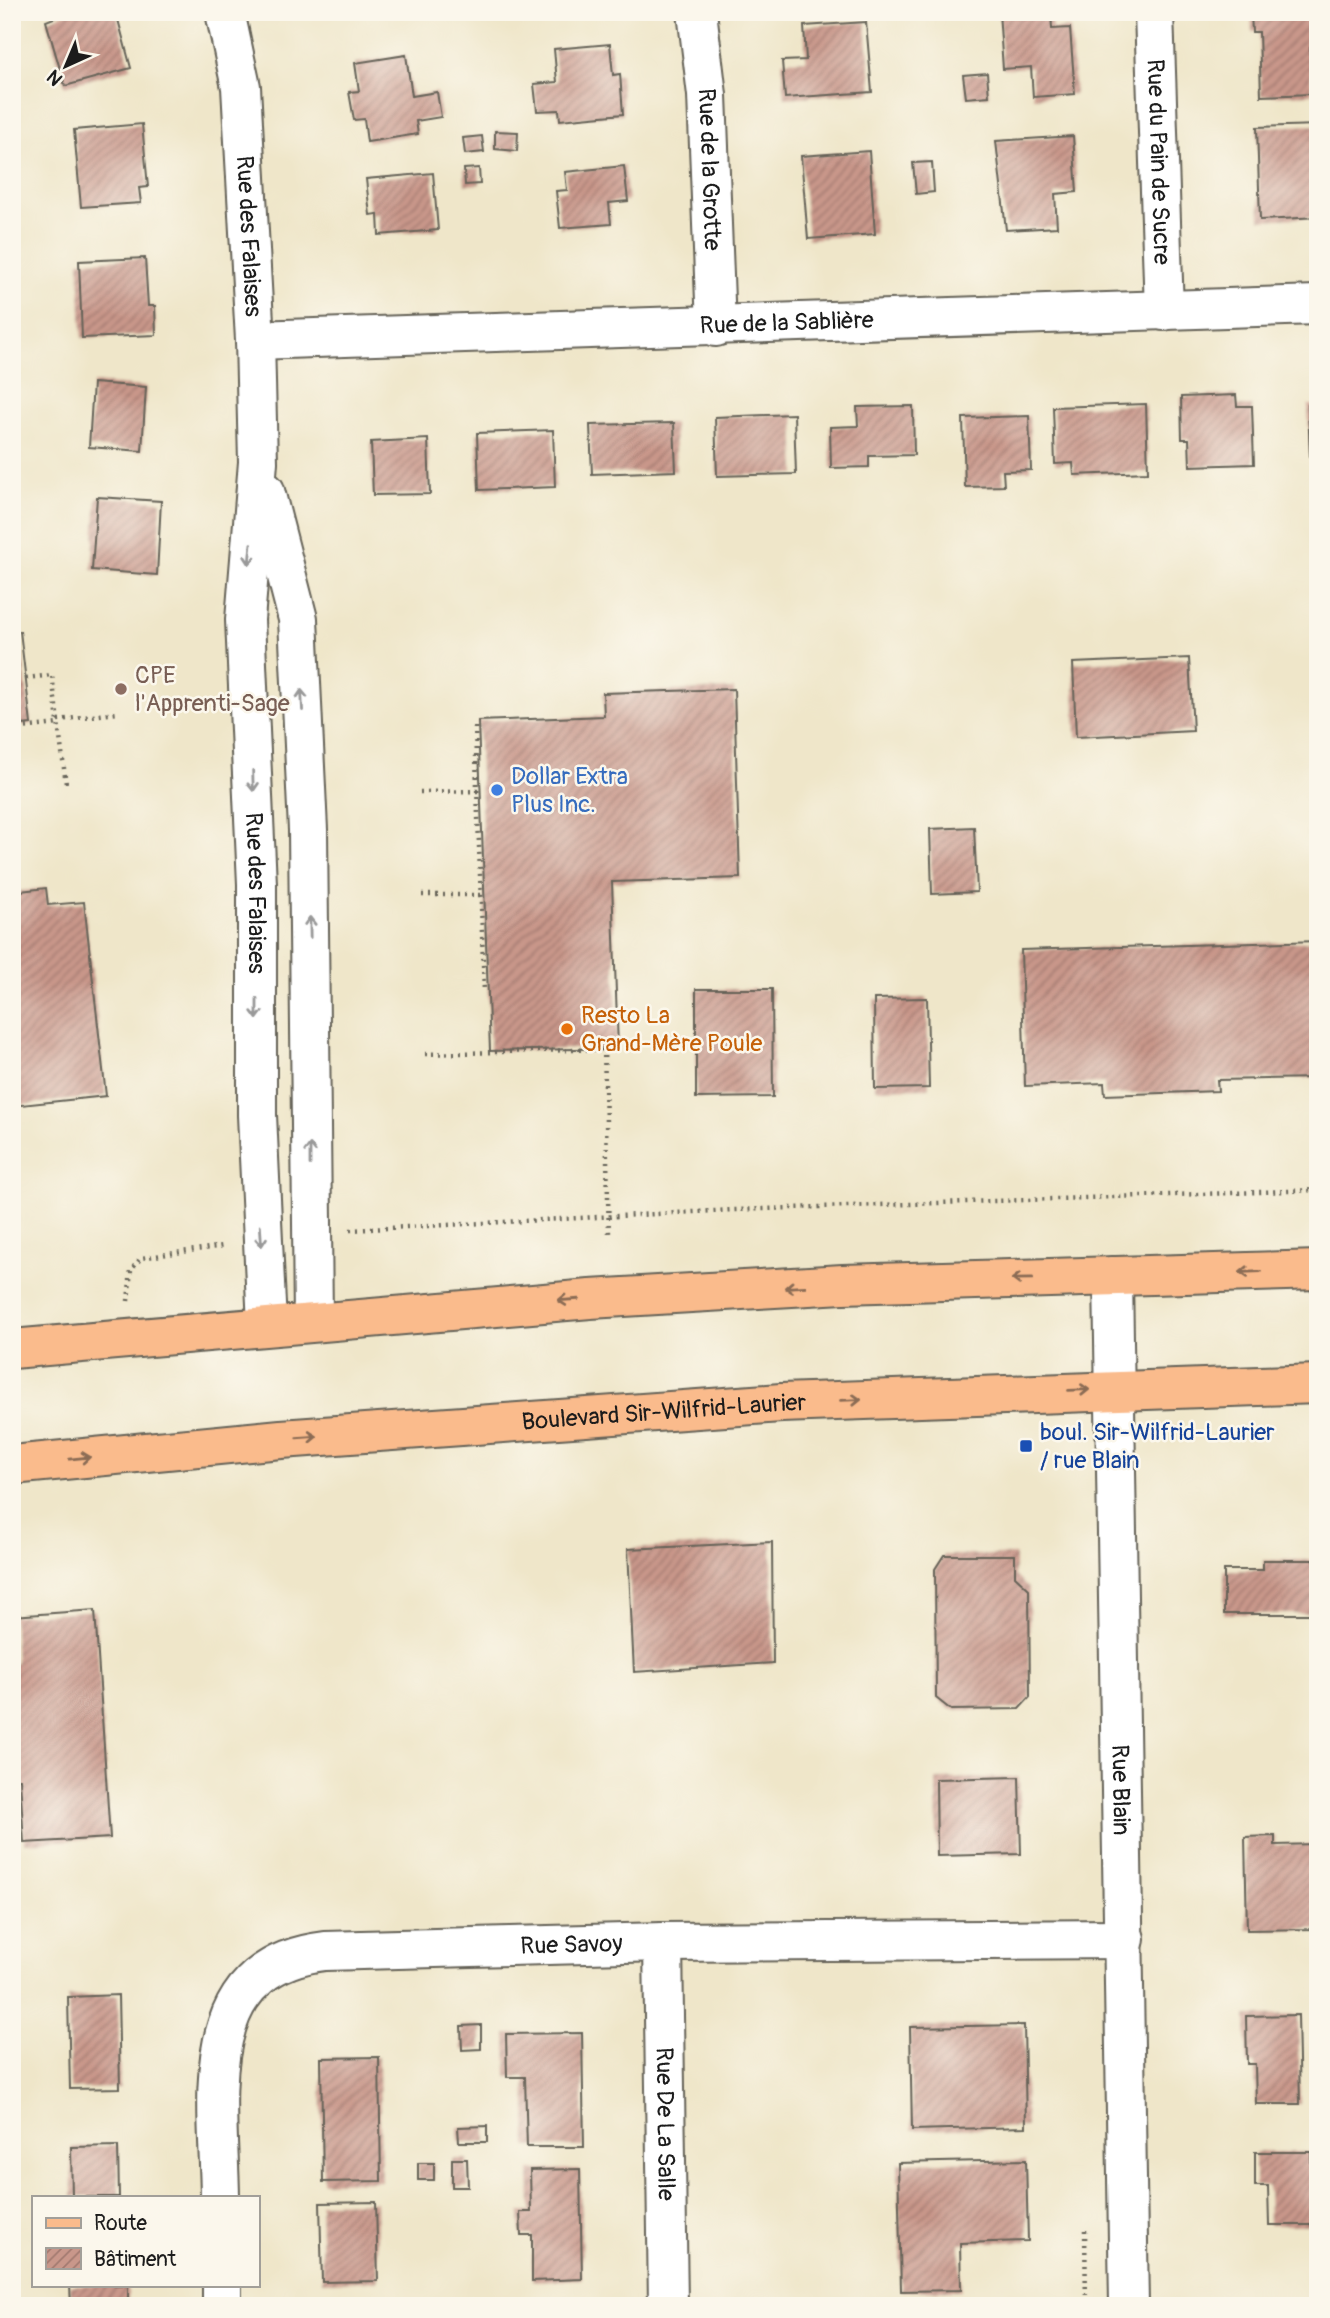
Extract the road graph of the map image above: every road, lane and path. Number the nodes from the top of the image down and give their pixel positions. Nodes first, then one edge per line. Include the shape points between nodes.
1 (225, 12) edge
2 (697, 12) edge
3 (1154, 12) edge
4 (1318, 305) edge
5 (1164, 311) junction
6 (716, 327) junction
7 (255, 340) junction
8 (258, 462) junction
9 (26, 678) dead end
10 (117, 713) dead end
11 (58, 722) junction
12 (475, 727) dead end
13 (12, 729) edge
14 (12, 782) edge
15 (65, 784) dead end
16 (12, 789) edge
17 (478, 791) junction
18 (419, 792) dead end
19 (422, 895) dead end
20 (480, 895) junction
21 (484, 992) dead end
22 (425, 1054) dead end
23 (1318, 1190) edge
24 (609, 1216) junction
25 (309, 1232) junction
26 (609, 1234) dead end
27 (261, 1239) junction
28 (1318, 1270) edge
29 (1114, 1276) junction
30 (129, 1281) dead end
31 (313, 1321) junction
32 (267, 1325) junction
33 (12, 1349) edge
34 (1318, 1384) edge
35 (1116, 1390) junction
36 (12, 1465) edge
37 (1125, 1940) junction
38 (663, 1941) junction
39 (220, 2196) edge
40 (222, 2286) edge
41 (222, 2306) edge
42 (668, 2306) edge
43 (1129, 2306) edge

1 - 7 street, Rue des Falaises via 241,87
2 - 6 street, Rue de la Grotte via 707,95
3 - 5 street, Rue du Pain de Sucre
4 - 5 street, Rue de la Sablière
5 - 6 street, Rue de la Sablière
6 - 7 street, Rue de la Sablière
7 - 8 street, Rue des Falaises
25 -> 8 street, Rue des Falaises via 308,830 298,619
8 -> 27 street, Rue des Falaises via 245,620 257,884
9 - 11 path via 52,676
10 - 11 path
11 - 13 path
11 - 15 path
12 - 17 path
14 - 16 path
17 - 18 path
17 - 20 path
19 - 20 path
20 - 21 path
22 - 24 path via 607,1049
23 - 24 path
24 - 25 path
24 - 26 path
25 - 31 street, Rue des Falaises
27 - 30 path via 141,1258
27 - 32 street, Rue des Falaises
28 -> 29 main road
29 -> 31 main road via 590,1298
29 - 35 street, Rue Blain
31 - 32 main road
32 - 33 main road
34 - 35 main road, Boulevard Sir-Wilfrid-Laurier
36 -> 35 main road, Boulevard Sir-Wilfrid-Laurier via 281,1439 767,1404
35 - 37 street, Rue Blain
37 - 38 street, Rue Savoy
37 - 43 street, Rue Blain
38 - 39 street, Rue Savoy via 325,1951 280,1963 244,1991 223,2033
38 - 42 street, Rue De La Salle
40 - 41 street

